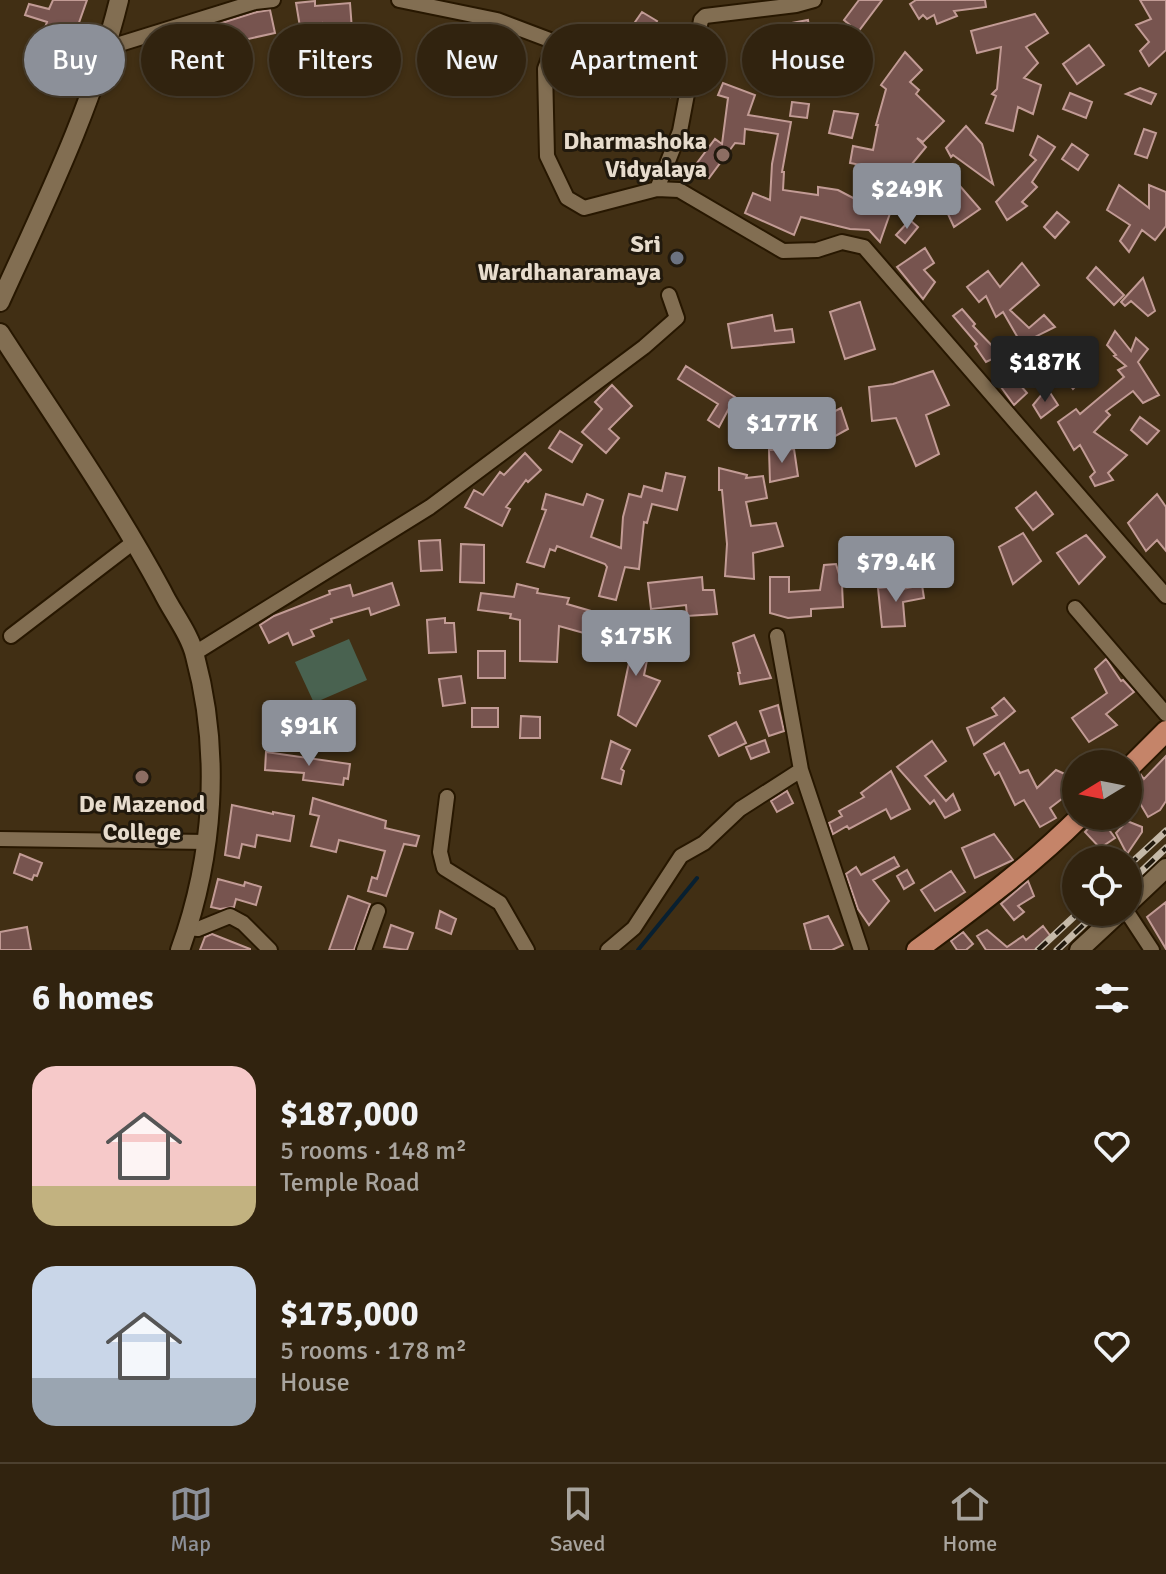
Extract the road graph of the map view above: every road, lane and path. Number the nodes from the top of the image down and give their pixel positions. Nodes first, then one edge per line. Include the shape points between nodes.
1 (119, 0) edge
2 (273, 0) edge
3 (399, 0) edge
4 (814, 0) edge
5 (751, 6) edge
6 (113, 24) edge
7 (125, 42) edge
8 (90, 96) edge
9 (657, 189) junction
10 (669, 295) dead end
11 (0, 302) edge
12 (0, 333) edge
13 (135, 541) junction
14 (1166, 596) edge
15 (1075, 608) dead end
16 (11, 636) dead end
17 (777, 636) dead end
18 (195, 653) junction
19 (1166, 714) edge
20 (1166, 731) edge
21 (1142, 755) edge
22 (801, 770) junction
23 (447, 797) dead end
24 (1067, 830) edge
25 (0, 839) edge
26 (207, 842) junction
27 (1166, 868) edge
28 (1142, 891) edge
29 (378, 911) dead end
30 (1105, 926) edge
31 (1136, 926) edge
32 (188, 928) junction
33 (180, 950) edge
34 (270, 950) edge
35 (364, 950) edge
36 (527, 950) edge
37 (608, 950) edge
38 (861, 950) edge
39 (917, 950) edge
40 (1079, 950) edge
41 (1152, 950) edge

1 - 6 street
2 - 7 street
3 - 9 street via 497,20 555,42 545,69 547,156 567,198 584,208
4 - 5 street
5 - 9 street via 701,20 680,131
8 - 11 street
9 - 14 street via 679,190 783,251 817,250 842,242 864,247
10 - 18 street via 677,318 632,356 430,507
12 - 13 street
13 - 16 street
13 - 18 street
15 - 19 street
17 - 22 street
18 - 26 street via 213,782
20 - 21 main road
22 - 37 street via 681,856 634,928
22 - 38 street
23 - 36 street via 440,852 444,868 500,903
24 - 39 main road
25 - 26 street
26 - 32 street
27 - 28 street
29 - 35 street
30 - 40 street
31 - 41 street
32 - 33 street
32 - 34 street via 230,916

